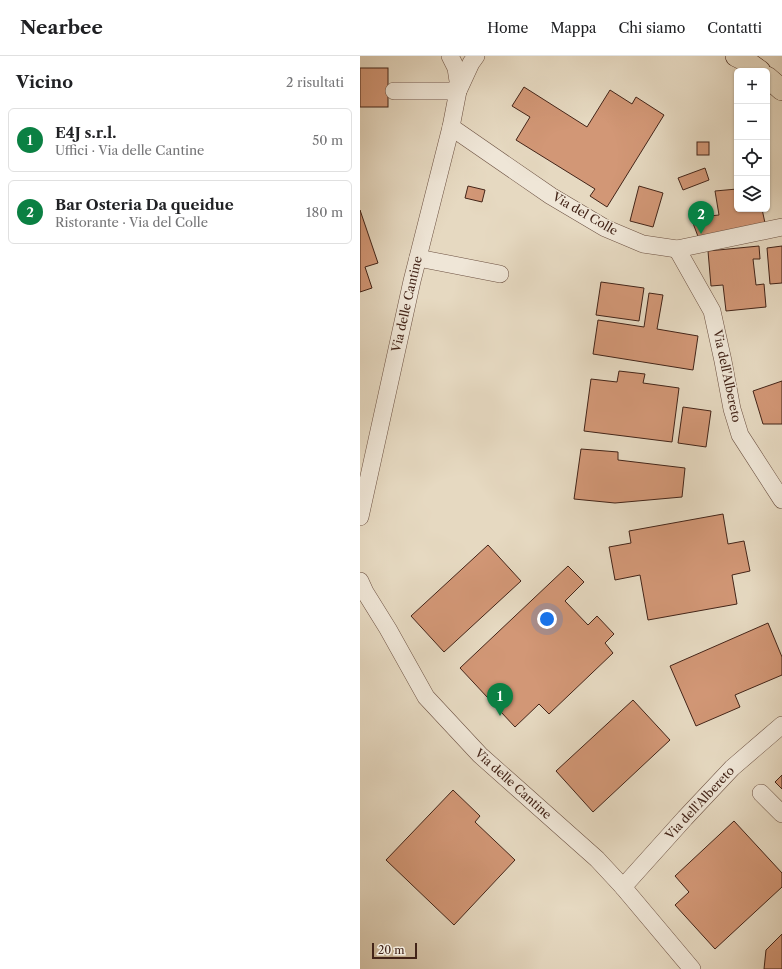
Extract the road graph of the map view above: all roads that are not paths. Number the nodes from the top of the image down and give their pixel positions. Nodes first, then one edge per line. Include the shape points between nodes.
1 (450, 56) edge
2 (476, 56) edge
3 (736, 56) edge
4 (756, 68) edge
5 (770, 80) edge
6 (782, 90) edge
7 (394, 91) dead end
8 (458, 91) junction
9 (452, 127) junction
10 (782, 227) edge
11 (677, 249) junction
12 (418, 258) junction
13 (500, 274) dead end
14 (782, 500) edge
15 (360, 517) edge
16 (360, 581) edge
17 (782, 725) edge
18 (761, 793) dead end
19 (782, 814) edge
20 (623, 887) junction
21 (692, 969) edge

1 - 8 street, Via delle Cantine via 457,74
2 - 8 street, Via delle Cantine
3 - 4 main road
5 - 6 main road
7 - 8 street
8 - 9 street, Via delle Cantine
9 - 11 street, Via del Colle via 551,196 605,228 642,244
9 - 12 street, Via delle Cantine
10 - 11 street, Via del Colle
11 - 14 street, Via dell'Albereto via 712,311 732,409 740,435
12 - 13 street
12 - 15 street, Via delle Cantine
16 - 20 street, Via delle Cantine via 426,697 480,755 597,859
17 - 20 street, Via dell'Albereto via 732,768
18 - 19 street
20 - 21 street, Via delle Cantine

